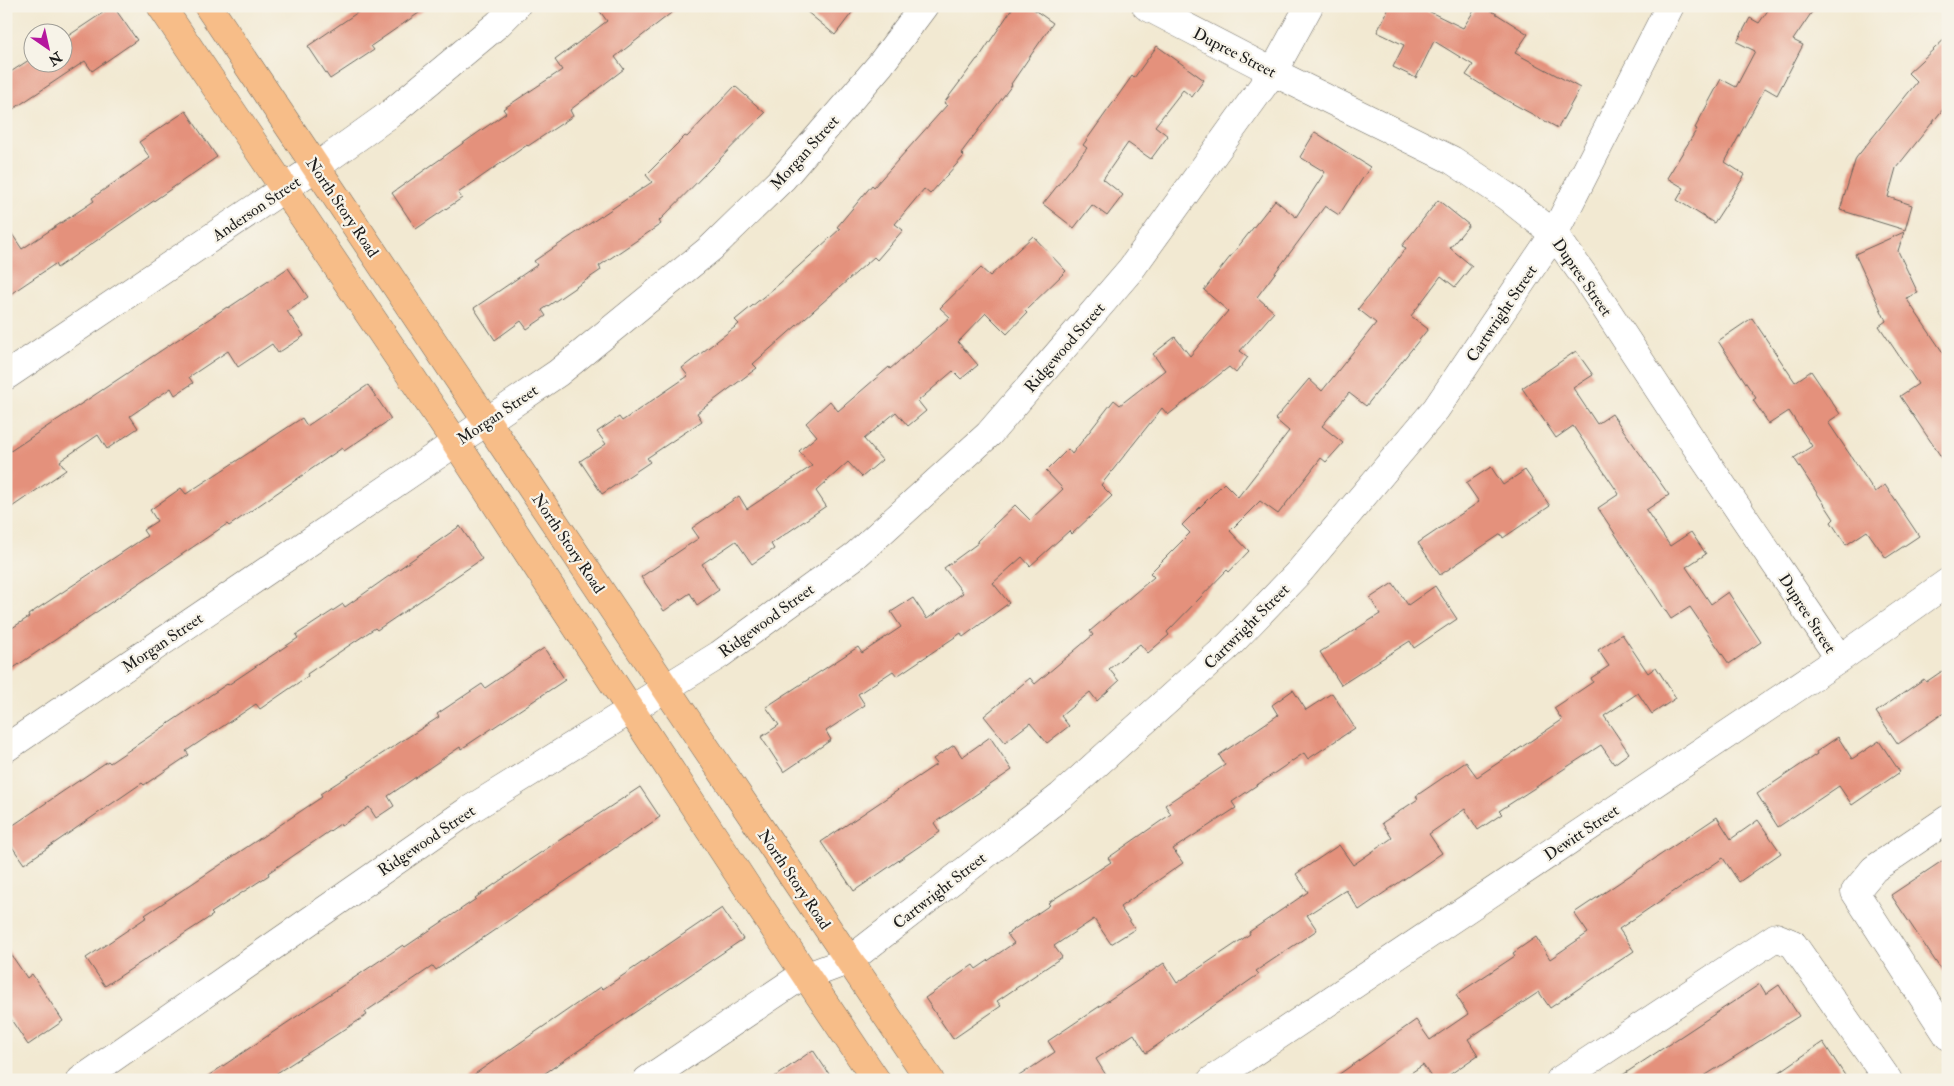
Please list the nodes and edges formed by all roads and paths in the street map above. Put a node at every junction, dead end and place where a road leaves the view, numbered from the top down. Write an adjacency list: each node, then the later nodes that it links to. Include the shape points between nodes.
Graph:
1 (161, 6): 10 (main road)
2 (208, 6): 9 (main road, North Story Road)
3 (516, 6): 9 (street, Anderson Street, via 390,114)
4 (924, 6): 13 (street, Morgan Street, via 880,65 783,178 711,248 558,373)
5 (1146, 6): 8 (street, Dupree Street)
6 (1309, 6): 8 (street, Ridgewood Street)
7 (1670, 6): 11 (street, Cartwright Street)
8 (1273, 72): 11 (street, Dupree Street, via 1452,160 1506,196); 17 (street, Ridgewood Street, via 1131,269 989,434 856,555 719,655)
9 (316, 167): 10 (street, Anderson Street); 13 (main road, North Story Road)
10 (284, 189): 12 (street, Anderson Street); 14 (main road)
11 (1554, 234): 16 (street, Dupree Street); 21 (street, Cartwright Street, via 1436,409 1300,571 1229,645 1061,796)
12 (6, 376)
13 (488, 421): 14 (street, Morgan Street); 17 (main road, North Story Road)
14 (456, 442): 18 (main road); 19 (street, Morgan Street)
15 (1948, 582): 16 (street, Dewitt Street)
16 (1838, 660): 28 (street, Dewitt Street)
17 (665, 688): 18 (street, Ridgewood Street); 21 (main road, North Story Road)
18 (631, 710): 22 (main road); 24 (street, Ridgewood Street, via 466,812)
19 (6, 748)
20 (1948, 819): 23 (street, via 1874,869 1855,892)
21 (850, 960): 22 (street, Cartwright Street); 27 (main road, North Story Road)
22 (805, 976): 25 (street, Cartwright Street); 26 (main road)
23 (1948, 1036)
24 (81, 1080)
25 (647, 1080)
26 (876, 1080)
27 (930, 1080)
28 (1212, 1080)
29 (1560, 1080): 30 (street, via 1776,937 1793,944)
30 (1888, 1080)

